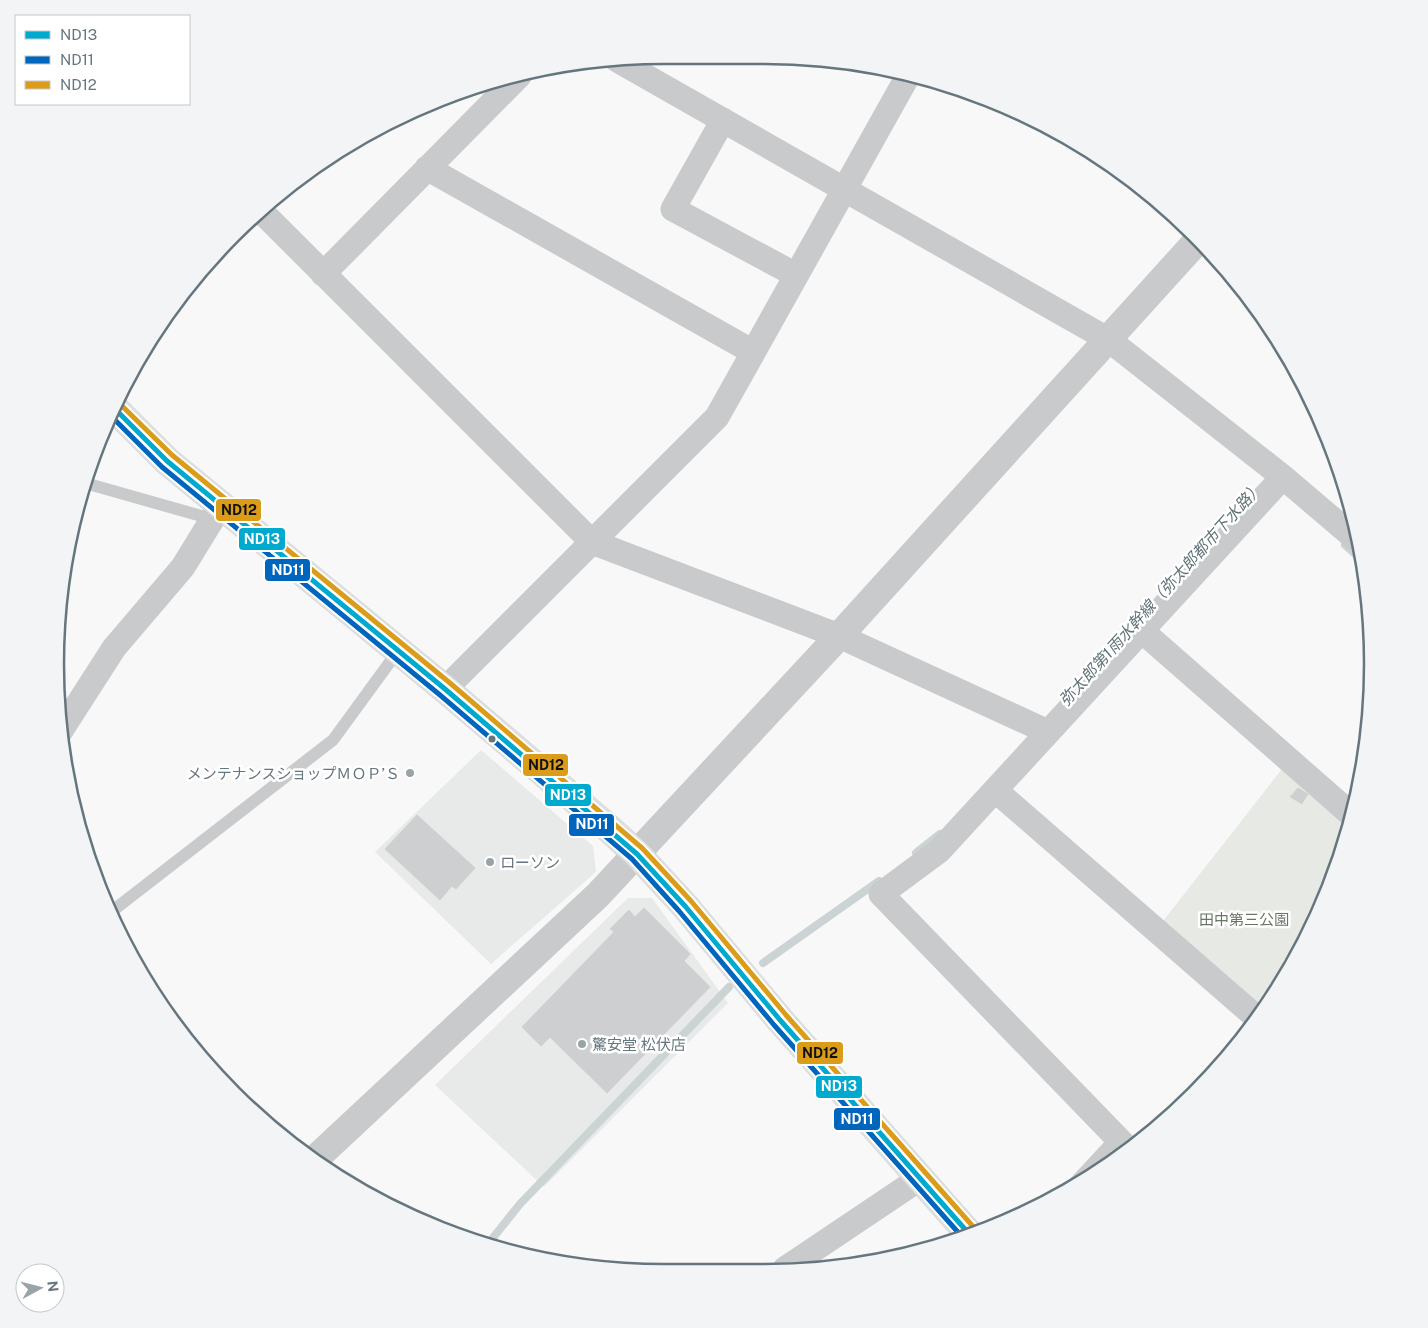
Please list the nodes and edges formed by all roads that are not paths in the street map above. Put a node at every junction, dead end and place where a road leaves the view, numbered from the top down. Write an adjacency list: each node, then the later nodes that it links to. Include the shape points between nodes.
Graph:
1 (626, 65): 4 (street)
2 (905, 81): 6 (street)
3 (512, 83): 5 (street)
4 (723, 120): 6 (street); 10 (street, via 673,208)
5 (428, 168): 9 (street); 12 (street)
6 (844, 188): 10 (street); 11 (street)
7 (265, 215): 9 (street)
8 (1193, 245): 11 (street)
9 (323, 274): 18 (street)
10 (796, 275): 12 (street)
11 (1109, 340): 14 (street); 20 (street)
12 (753, 352): 18 (street, via 716,417)
13 (119, 413): 16 (main road)
14 (1283, 477): 17 (street); 19 (street)
15 (92, 484): 16 (lane)
16 (216, 512): 21 (main road, via 299,568); 23 (street, via 183,566 114,648)
17 (1350, 533)
18 (592, 542): 20 (street); 22 (street)
19 (1142, 631): 24 (street); 26 (street)
20 (839, 636): 24 (street); 27 (street)
21 (398, 651): 22 (main road); 28 (lane, via 333,740)
22 (445, 689): 27 (main road)
23 (67, 721)
24 (1048, 732): 25 (street)
25 (995, 790): 29 (street); 30 (street, via 939,852 880,894)
26 (1346, 810)
27 (637, 854): 32 (street, via 598,895); 33 (main road)
28 (116, 908)
29 (1251, 1013)
30 (1122, 1143): 31 (lane)
31 (1109, 1154)
32 (320, 1155)
33 (919, 1179): 34 (main road); 35 (street)
34 (965, 1229)
35 (795, 1263)

